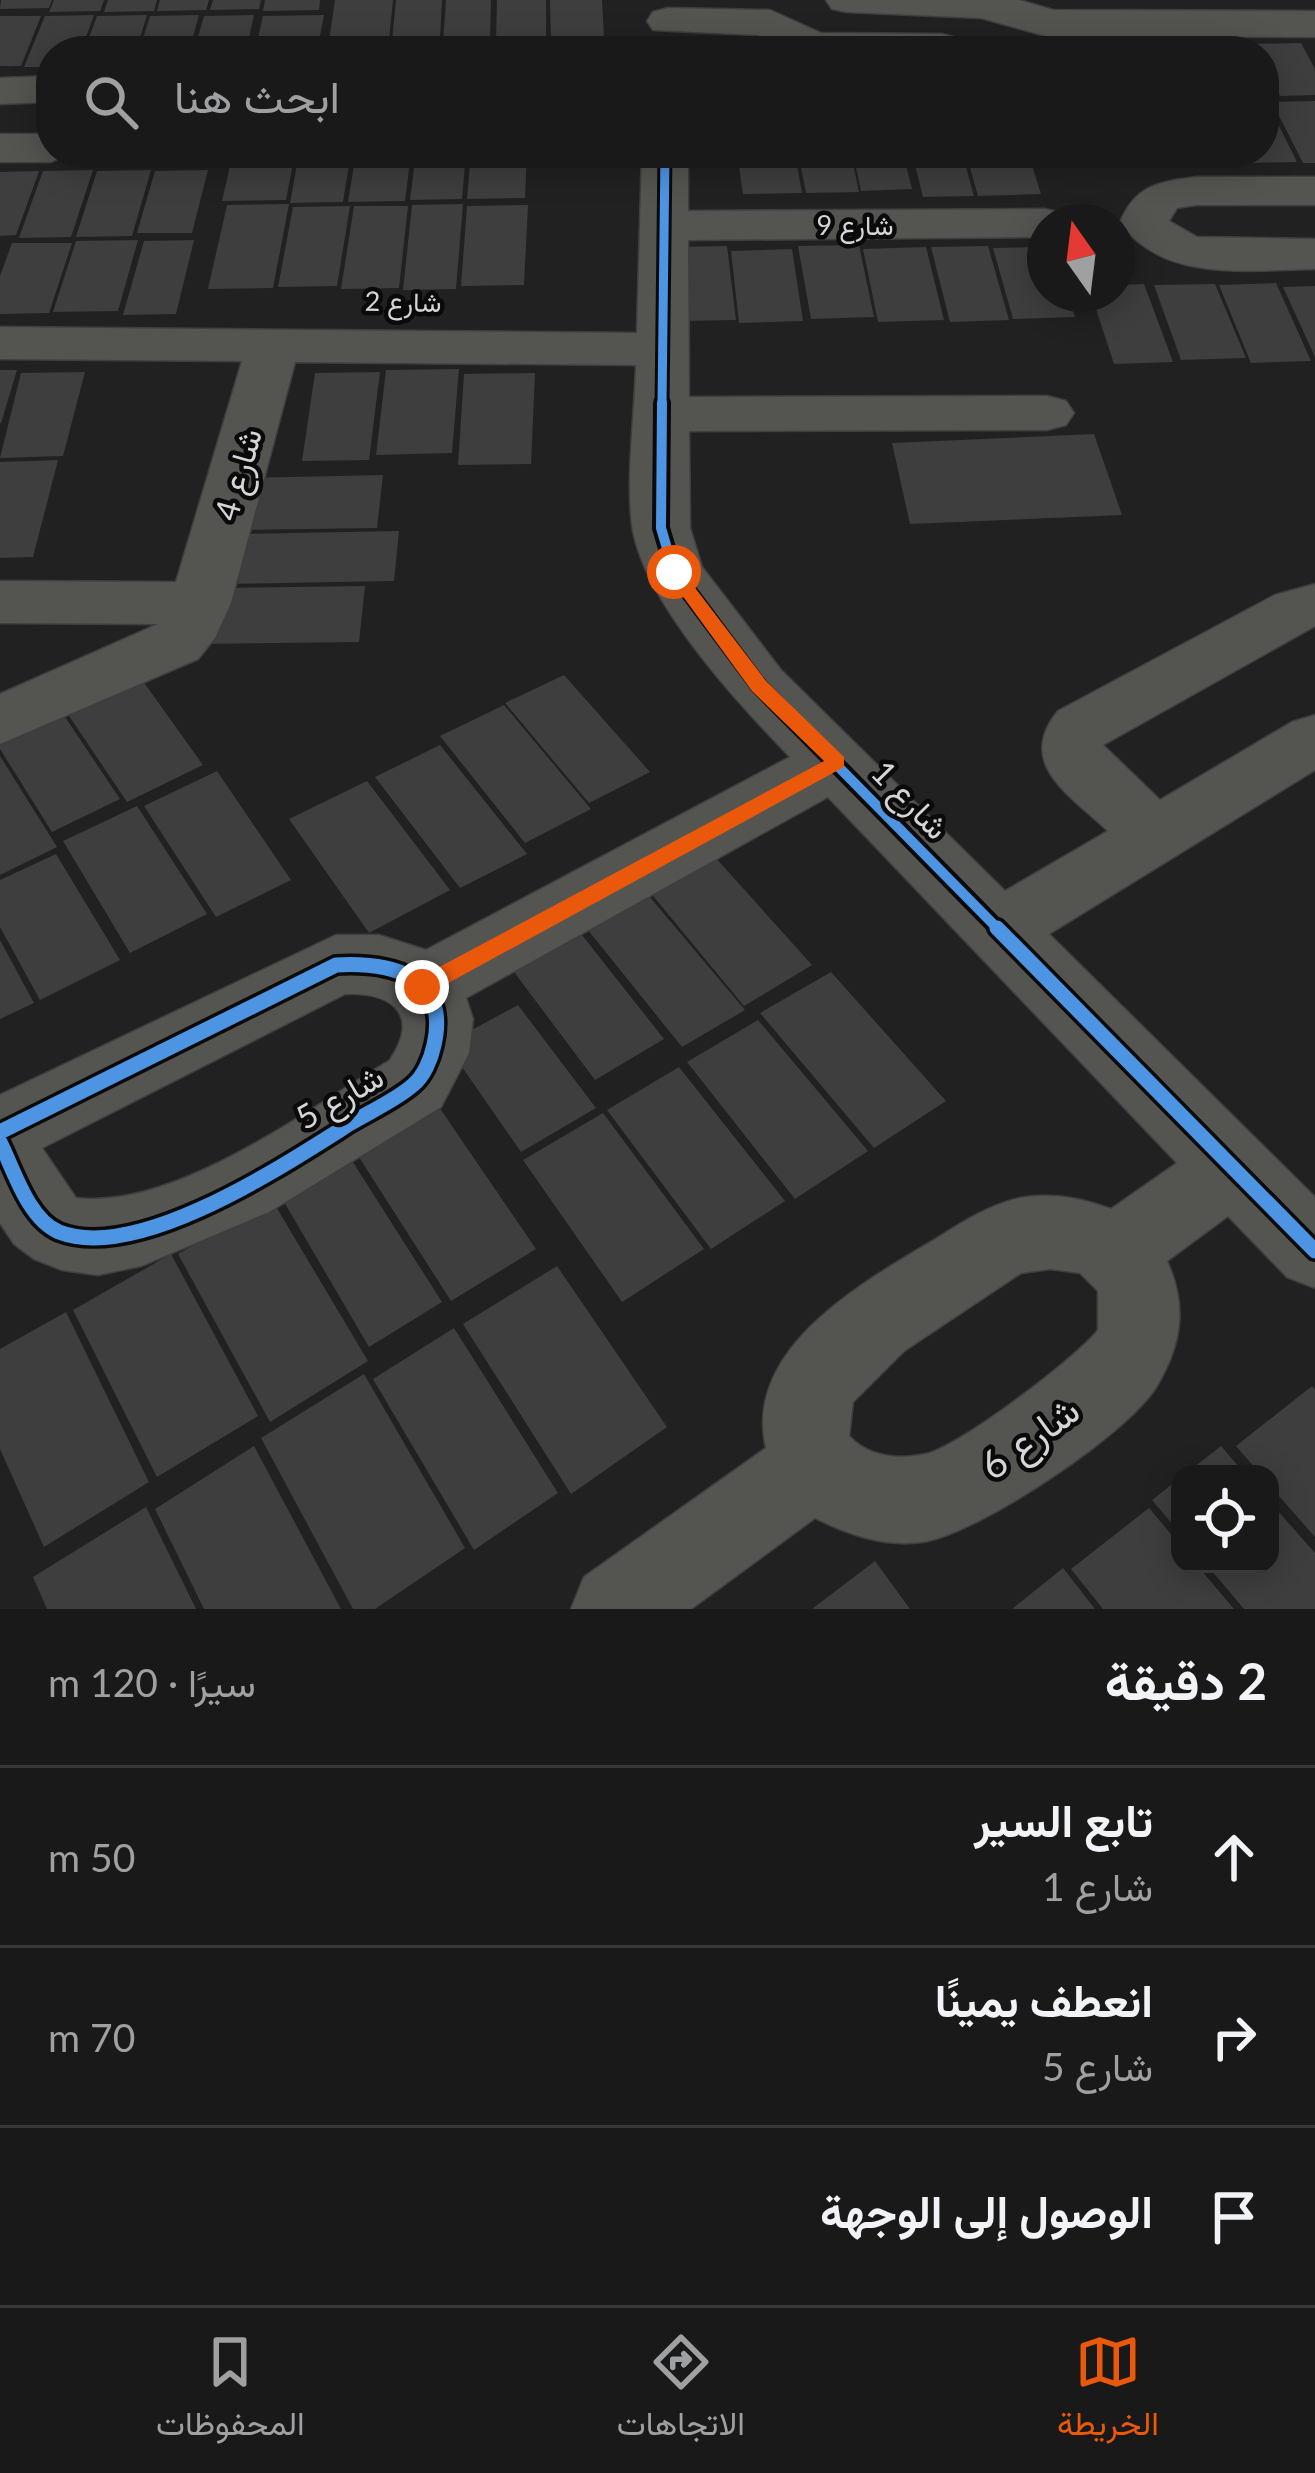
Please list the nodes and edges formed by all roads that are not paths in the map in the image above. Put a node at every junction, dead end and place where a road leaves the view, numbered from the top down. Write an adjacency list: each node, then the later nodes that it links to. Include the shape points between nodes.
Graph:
1 (848, 0): 3 (street, via 998,1)
2 (786, 11): 4 (street)
3 (1046, 23): 5 (street); 6 (street)
4 (667, 24)
5 (1315, 24)
6 (1036, 36)
7 (36, 90): 8 (street)
8 (0, 91)
9 (0, 148): 10 (street)
10 (36, 148)
11 (664, 168): 16 (street, شارع 1)
12 (1315, 190): 13 (street, via 1177,193)
13 (1135, 219)
14 (1027, 223): 16 (street, شارع 9)
15 (1135, 225): 17 (street, via 1200,253)
16 (664, 226): 20 (street, شارع 1)
17 (1315, 254)
18 (0, 344): 19 (street, شارع 2)
19 (276, 345): 20 (street, شارع 2); 24 (street, شارع 4)
20 (663, 349): 22 (street, شارع 1)
21 (1047, 412): 22 (street)
22 (662, 414): 28 (street, شارع 1, via 661,528 674,572 759,686)
23 (0, 602): 24 (street)
24 (201, 604): 26 (street, شارع 4, via 176,643)
25 (1309, 613): 29 (street, via 1071,739 1078,763)
26 (0, 720)
27 (1315, 739): 29 (street)
28 (837, 762): 30 (street, شارع 1); 31 (street)
29 (1156, 835): 30 (street)
30 (1000, 929): 34 (street, شارع 1)
31 (422, 987): 32 (street, via 398,968 336,965); 35 (street, شارع 5, via 438,1012 438,1040 415,1084 184,1216 131,1235 90,1239)
32 (0, 1132)
33 (0, 1142): 35 (street, شارع 5)
34 (1233, 1168): 36 (street, شارع 1); 37 (street)
35 (19, 1222)
36 (1315, 1251)
37 (1117, 1252): 38 (street, via 1085,1236 1018,1235 842,1349 816,1378 804,1413); 38 (street, شارع 6, via 1143,1312 1138,1340 1118,1371 956,1491 878,1500)
38 (815, 1465): 39 (street)
39 (616, 1609)

